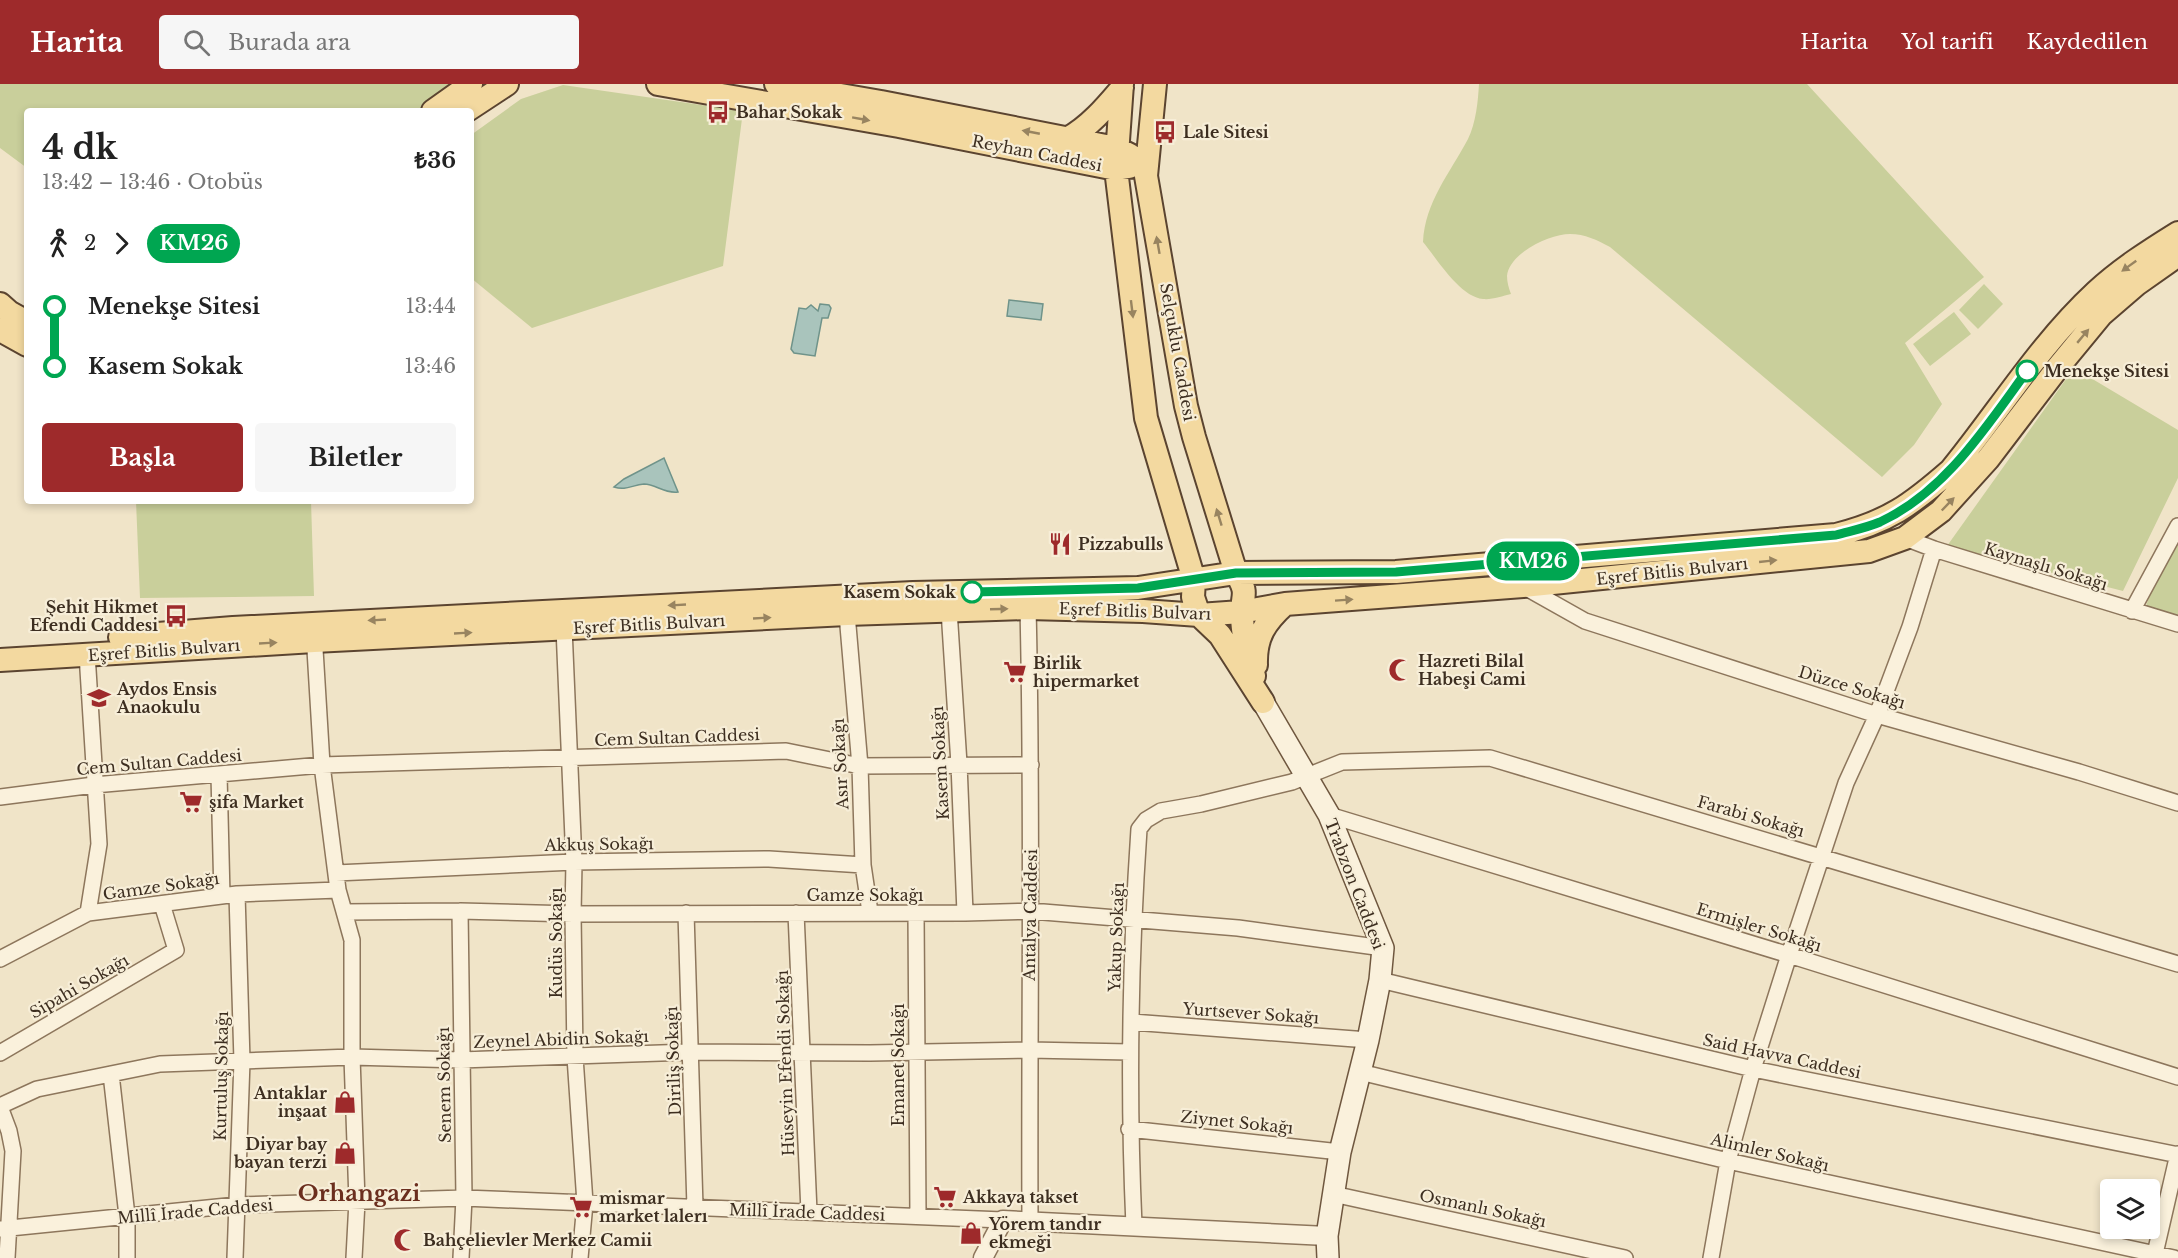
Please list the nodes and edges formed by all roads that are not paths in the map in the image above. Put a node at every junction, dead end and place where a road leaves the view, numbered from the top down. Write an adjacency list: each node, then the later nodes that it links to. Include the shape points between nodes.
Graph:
1 (471, 84): 7 (main road)
2 (507, 84): 8 (main road)
3 (658, 84): 10 (main road, Reyhan Caddesi, one-way to 10)
4 (776, 84): 9 (main road, Reyhan Caddesi, one-way to 4)
5 (1155, 84): 11 (main road, Selçuklu Caddesi)
6 (1122, 86): 9 (main road, via 1102,111); 10 (main road)
7 (437, 108)
8 (471, 108)
9 (1067, 139): 10 (main road, Reyhan Caddesi)
10 (1116, 159): 11 (main road, Reyhan Caddesi); 19 (main road, one-way to 19, via 1146,418)
11 (1147, 164): 23 (main road, Selçuklu Caddesi, one-way to 11, via 1186,406)
12 (2178, 233): 22 (main road, Eşref Bitlis Bulvarı, one-way to 22, via 2097,292 2054,337 1951,470 1914,501 1880,522 1836,535 1802,539)
13 (2178, 255): 20 (main road, Eşref Bitlis Bulvarı, one-way to 13, via 1941,511 1968,483 2101,315)
14 (0, 304): 15 (main road)
15 (24, 320)
16 (0, 330): 17 (main road)
17 (24, 343)
18 (2178, 526): 30 (street)
19 (1179, 532): 24 (main road); 25 (main road, via 1177,553)
20 (1905, 538): 21 (street, Kaynaşlı Sokağı); 26 (main road, Eşref Bitlis Bulvarı, one-way to 20, via 1869,551)
21 (1934, 549): 30 (street, Kaynaşlı Sokağı); 41 (street)
22 (1519, 562): 23 (main road, Eşref Bitlis Bulvarı, via 1396,572); 26 (street)
23 (1236, 573): 24 (main road, Eşref Bitlis Bulvarı); 31 (main road, Selçuklu Caddesi, via 1245,596)
24 (1194, 580): 25 (main road, Eşref Bitlis Bulvarı); 33 (main road, via 1192,597)
25 (1155, 586): 36 (main road, Eşref Bitlis Bulvarı, one-way to 36, via 914,593)
26 (1523, 586): 27 (main road, Eşref Bitlis Bulvarı, one-way to 26); 41 (street, Düzce Sokağı, via 1585,621)
27 (1285, 604): 31 (main road, Eşref Bitlis Bulvarı); 40 (main road, via 1268,623 1255,649)
28 (1028, 608): 29 (main road, Eşref Bitlis Bulvarı, one-way to 28); 33 (main road, Eşref Bitlis Bulvarı); 45 (street, Antalya Caddesi)
29 (949, 610): 32 (main road, Eşref Bitlis Bulvarı); 43 (street, Kasem Sokağı)
30 (2132, 611): 34 (street, Kaynaşlı Sokağı)
31 (1242, 612): 33 (main road, Eşref Bitlis Bulvarı); 40 (main road, Selçuklu Caddesi, via 1251,666)
32 (847, 614): 35 (main road, Eşref Bitlis Bulvarı, one-way to 32); 46 (street, Asır Sokağı)
33 (1199, 615): 40 (main road, Trabzon Caddesi, via 1220,635)
34 (2178, 624)
35 (564, 628): 36 (main road, Eşref Bitlis Bulvarı, one-way to 35); 42 (street, Kudüs Sokağı)
36 (314, 632): 37 (main road, Eşref Bitlis Bulvarı, via 233,628); 38 (main road, Eşref Bitlis Bulvarı, one-way to 36); 44 (street)
37 (0, 646)
38 (87, 654): 39 (main road, Eşref Bitlis Bulvarı); 49 (street)
39 (0, 660)
40 (1263, 702): 48 (main road, Trabzon Caddesi)
41 (1877, 715): 51 (street, Düzce Sokağı); 53 (street, via 1846,783)
42 (570, 758): 44 (street, Cem Sultan Caddesi); 46 (street, Cem Sultan Caddesi, via 786,752); 54 (street, Kudüs Sokağı)
43 (959, 764): 45 (street, Cem Sultan Caddesi); 46 (street, Cem Sultan Caddesi); 68 (street, Kasem Sokağı)
44 (322, 765): 47 (street, Cem Sultan Caddesi); 56 (street)
45 (1031, 765): 61 (street, Antalya Caddesi)
46 (860, 766): 55 (street, Asır Sokağı)
47 (219, 775): 49 (street, Cem Sultan Caddesi); 58 (street, Kurtuluş Sokağı)
48 (1308, 776): 52 (main road, Trabzon Caddesi); 53 (street, Farabi Sokağı, via 1342,762 1490,758); 70 (street, Yakup Sokağı, via 1292,783 1161,811 1146,820 1139,829)
49 (94, 785): 50 (street, Cem Sultan Caddesi); 64 (street, via 99,844)
50 (0, 797)
51 (2178, 803)
52 (1329, 815): 71 (main road, Trabzon Caddesi); 72 (street, Ermişler Sokağı)
53 (1821, 856): 72 (street); 74 (street, Farabi Sokağı)
54 (574, 862): 55 (street, Akkuş Sokağı, via 770,859); 56 (street, Akkuş Sokağı); 69 (street, Kudüs Sokağı)
55 (863, 865): 63 (street, Asır Sokağı)
56 (336, 873): 57 (street)
57 (338, 890): 58 (street, Gamze Sokağı); 62 (street)
58 (229, 895): 59 (street, Gamze Sokağı); 87 (street, Kurtuluş Sokağı)
59 (162, 904): 64 (street, Gamze Sokağı); 82 (street, Sipahi Sokağı, via 176,950)
60 (460, 911): 62 (street, Gamze Sokağı); 69 (street, Gamze Sokağı); 86 (street, Senem Sokağı)
61 (1031, 911): 68 (street, Gamze Sokağı); 70 (street, Gamze Sokağı); 78 (street, Antalya Caddesi)
62 (345, 912): 84 (street, via 352,940)
63 (870, 912): 66 (street, Gamze Sokağı); 67 (street, Gamze Sokağı)
64 (88, 913): 73 (street, Gamze Sokağı)
65 (687, 913): 66 (street, Gamze Sokağı); 69 (street, Gamze Sokağı); 79 (street, Diriliş Sokağı)
66 (796, 913): 83 (street, Hüseyin Efendi Sokağı)
67 (916, 913): 68 (street, Gamze Sokağı); 80 (street, Emanet Sokağı)
68 (965, 913)
69 (573, 914): 85 (street, Kudüs Sokağı)
70 (1133, 918): 71 (street, Gamze Sokağı); 76 (street, Yakup Sokağı)
71 (1383, 948): 75 (main road, Trabzon Caddesi)
72 (1789, 955): 88 (street); 91 (street, Ermişler Sokağı)
73 (0, 959)
74 (2178, 964)
75 (1380, 980): 77 (main road, Trabzon Caddesi); 88 (street, Said Havva Caddesi)
76 (1132, 1022): 77 (street, Yurtsever Sokağı); 81 (street, Yakup Sokağı)
77 (1368, 1040): 89 (main road, Trabzon Caddesi)
78 (1029, 1050): 80 (street, Zeynel Abidin Sokağı); 81 (street, Zeynel Abidin Sokağı); 107 (street, Antalya Caddesi)
79 (690, 1052): 83 (street, Zeynel Abidin Sokağı); 85 (street, Zeynel Abidin Sokağı); 102 (street, Diriliş Sokağı)
80 (916, 1052): 83 (street, Zeynel Abidin Sokağı); 105 (street, Emanet Sokağı)
81 (1130, 1052): 93 (street, Yakup Sokağı)
82 (0, 1053)
83 (802, 1053): 103 (street, Hüseyin Efendi Sokağı)
84 (352, 1057): 86 (street, Zeynel Abidin Sokağı); 87 (street, Zeynel Abidin Sokağı); 99 (street)
85 (575, 1057): 86 (street, Zeynel Abidin Sokağı); 100 (street, Kudüs Sokağı)
86 (461, 1060): 98 (street, Senem Sokağı)
87 (242, 1061): 90 (street, Zeynel Abidin Sokağı, via 160,1064); 101 (street, Kurtuluş Sokağı)
88 (1753, 1069): 95 (street, Said Havva Caddesi); 96 (street)
89 (1360, 1072): 94 (main road, Trabzon Caddesi); 96 (street, Alimler Sokağı)
90 (111, 1074): 92 (street, Zeynel Abidin Sokağı, via 37,1089); 104 (street)
91 (2178, 1077)
92 (0, 1107): 109 (street, via 13,1151)
93 (1129, 1129): 94 (street, Ziynet Sokağı); 108 (street, Yakup Sokağı)
94 (1340, 1152): 97 (main road, Trabzon Caddesi)
95 (2178, 1154): 111 (street)
96 (1728, 1161): 111 (street, Alimler Sokağı); 121 (street)
97 (1333, 1194): 110 (main road, Trabzon Caddesi); 120 (street, Osmanlı Sokağı)
98 (464, 1198): 99 (street, Millî İrade Caddesi); 100 (street, Millî İrade Caddesi); 116 (street, Senem Sokağı)
99 (357, 1202): 101 (street, Millî İrade Caddesi); 115 (street)
100 (585, 1203): 102 (street, Millî İrade Caddesi); 117 (street, Kudüs Sokağı)
101 (237, 1206): 104 (street, Millî İrade Caddesi); 114 (street, Kurtuluş Sokağı)
102 (695, 1207): 103 (street, Millî İrade Caddesi)
103 (809, 1212): 105 (street, Millî İrade Caddesi)
104 (127, 1216): 109 (street, Millî İrade Caddesi); 113 (street)
105 (918, 1216): 106 (street, Millî İrade Caddesi)
106 (1004, 1220): 107 (street, Millî İrade Caddesi); 118 (street)
107 (1030, 1221): 108 (street, Millî İrade Caddesi)
108 (1134, 1226): 110 (street, Millî İrade Caddesi)
109 (5, 1228): 112 (street)
110 (1326, 1236): 119 (main road, Trabzon Caddesi)
111 (2155, 1256): 122 (street, Alimler Sokağı)
112 (7, 1258)
113 (127, 1258)
114 (235, 1258)
115 (354, 1258)
116 (461, 1258)
117 (580, 1258)
118 (983, 1258)
119 (1328, 1258)
120 (1625, 1258)
121 (1711, 1258)
122 (2174, 1258)

